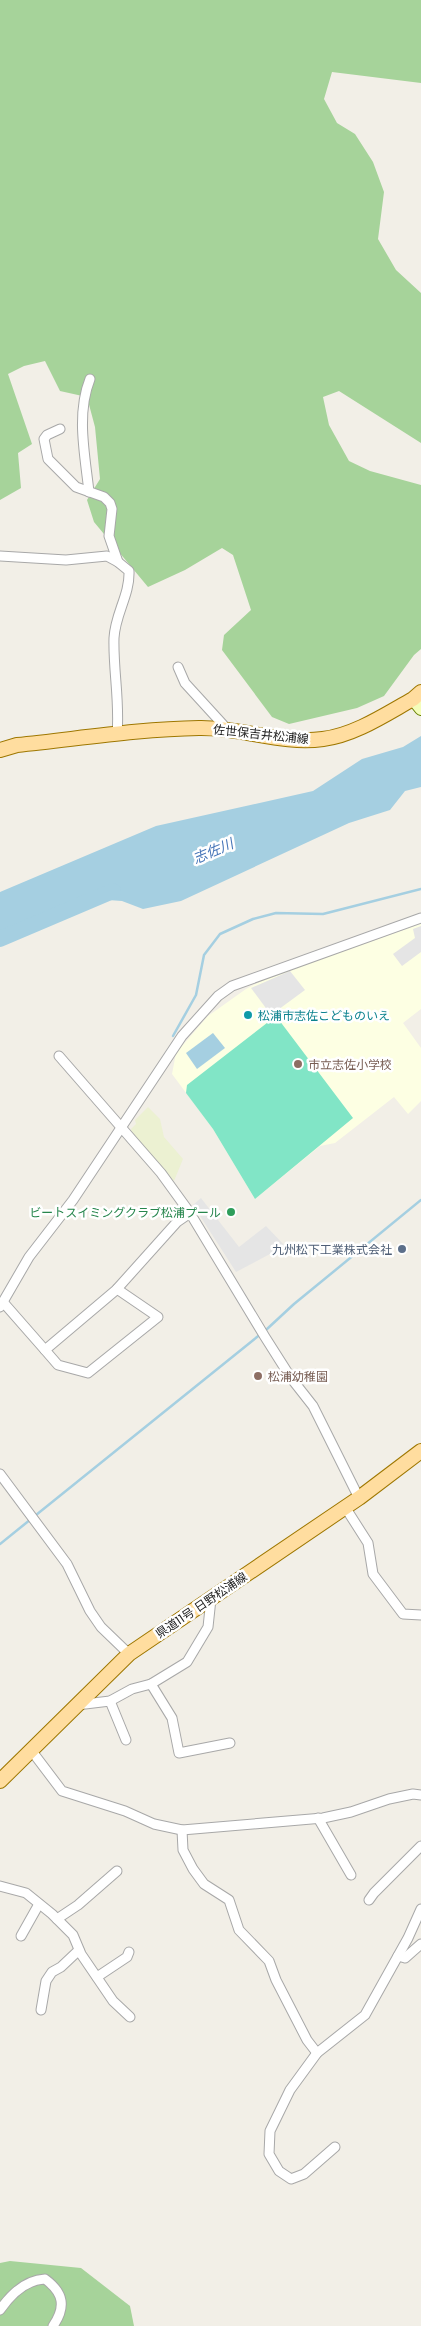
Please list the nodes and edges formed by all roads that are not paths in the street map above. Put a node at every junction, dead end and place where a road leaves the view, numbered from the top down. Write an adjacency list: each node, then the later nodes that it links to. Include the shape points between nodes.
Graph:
1 (90, 379): 3 (street, via 84,399 83,438)
2 (60, 429): 3 (street, via 44,439 48,459 76,488)
3 (89, 492): 5 (street, via 110,502 109,536)
4 (0, 556): 5 (street, via 66,560 107,556)
5 (118, 562): 9 (street, via 129,571 130,585 118,615 114,638)
6 (178, 667): 8 (street, via 185,683)
7 (418, 700): 8 (main road, 佐世保吉井松浦線, via 344,735 323,739 300,740)
8 (227, 729): 9 (main road, 佐世保吉井松浦線)
9 (117, 734): 10 (main road, 佐世保吉井松浦線)
10 (0, 750)
11 (421, 918): 13 (street, via 232,986 218,996 182,1036)
12 (59, 1056): 13 (street)
13 (122, 1128): 14 (street); 16 (street, via 29,1257)
14 (190, 1212): 15 (street, via 177,1222); 20 (street, via 290,1378 313,1406)
15 (117, 1289): 17 (street); 17 (street, via 158,1317 88,1373 58,1366)
16 (2, 1304): 17 (street)
17 (45, 1350)
18 (421, 1451): 20 (main road, 県道11号 日野松浦線)
19 (0, 1474): 24 (street, via 68,1564 101,1627)
20 (359, 1498): 21 (main road, 県道11号 日野松浦線)
21 (346, 1507): 22 (main road, 県道11号 日野松浦線); 23 (street, via 368,1544 373,1574 403,1614)
22 (211, 1599): 24 (main road, 県道11号 日野松浦線); 25 (street, via 208,1627 187,1662)
23 (421, 1615)
24 (129, 1654): 27 (main road, 県道11号 日野松浦線)
25 (151, 1684): 26 (street, via 132,1689); 29 (street, via 172,1718 179,1754)
26 (110, 1702): 27 (street); 28 (street)
27 (77, 1705): 30 (main road, 県道11号 日野松浦線)
28 (126, 1740)
29 (230, 1743)
30 (31, 1750): 31 (main road, 県道11号 日野松浦線); 34 (street, via 62,1791 154,1824)
31 (0, 1781)
32 (421, 1795): 33 (street, via 389,1799 351,1812)
33 (318, 1818): 34 (street); 37 (street)
34 (182, 1830): 51 (street, via 182,1850 192,1869 204,1884 229,1900 239,1930 269,1961 307,2040)
35 (421, 1846): 39 (street)
36 (117, 1871): 42 (street)
37 (351, 1875)
38 (0, 1886): 40 (street, via 26,1893)
39 (369, 1900)
40 (39, 1904): 42 (street); 43 (street)
41 (421, 1909): 47 (street)
42 (57, 1919): 45 (street, via 73,1935)
43 (21, 1936)
44 (421, 1944): 47 (street, via 405,1958)
45 (79, 1950): 48 (street); 49 (street, via 46,1981)
46 (129, 1952): 48 (street, via 127,1957)
47 (398, 1956): 51 (street, via 365,2015)
48 (97, 1977): 50 (street, via 113,2001)
49 (41, 2010)
50 (130, 2017)
51 (317, 2053): 52 (street, via 290,2090 270,2131 269,2154 279,2171 291,2179 304,2174)
52 (335, 2147)
53 (0, 2310): 54 (street, via 18,2290 34,2280 45,2279 55,2286 61,2299 62,2314)
54 (53, 2326)

